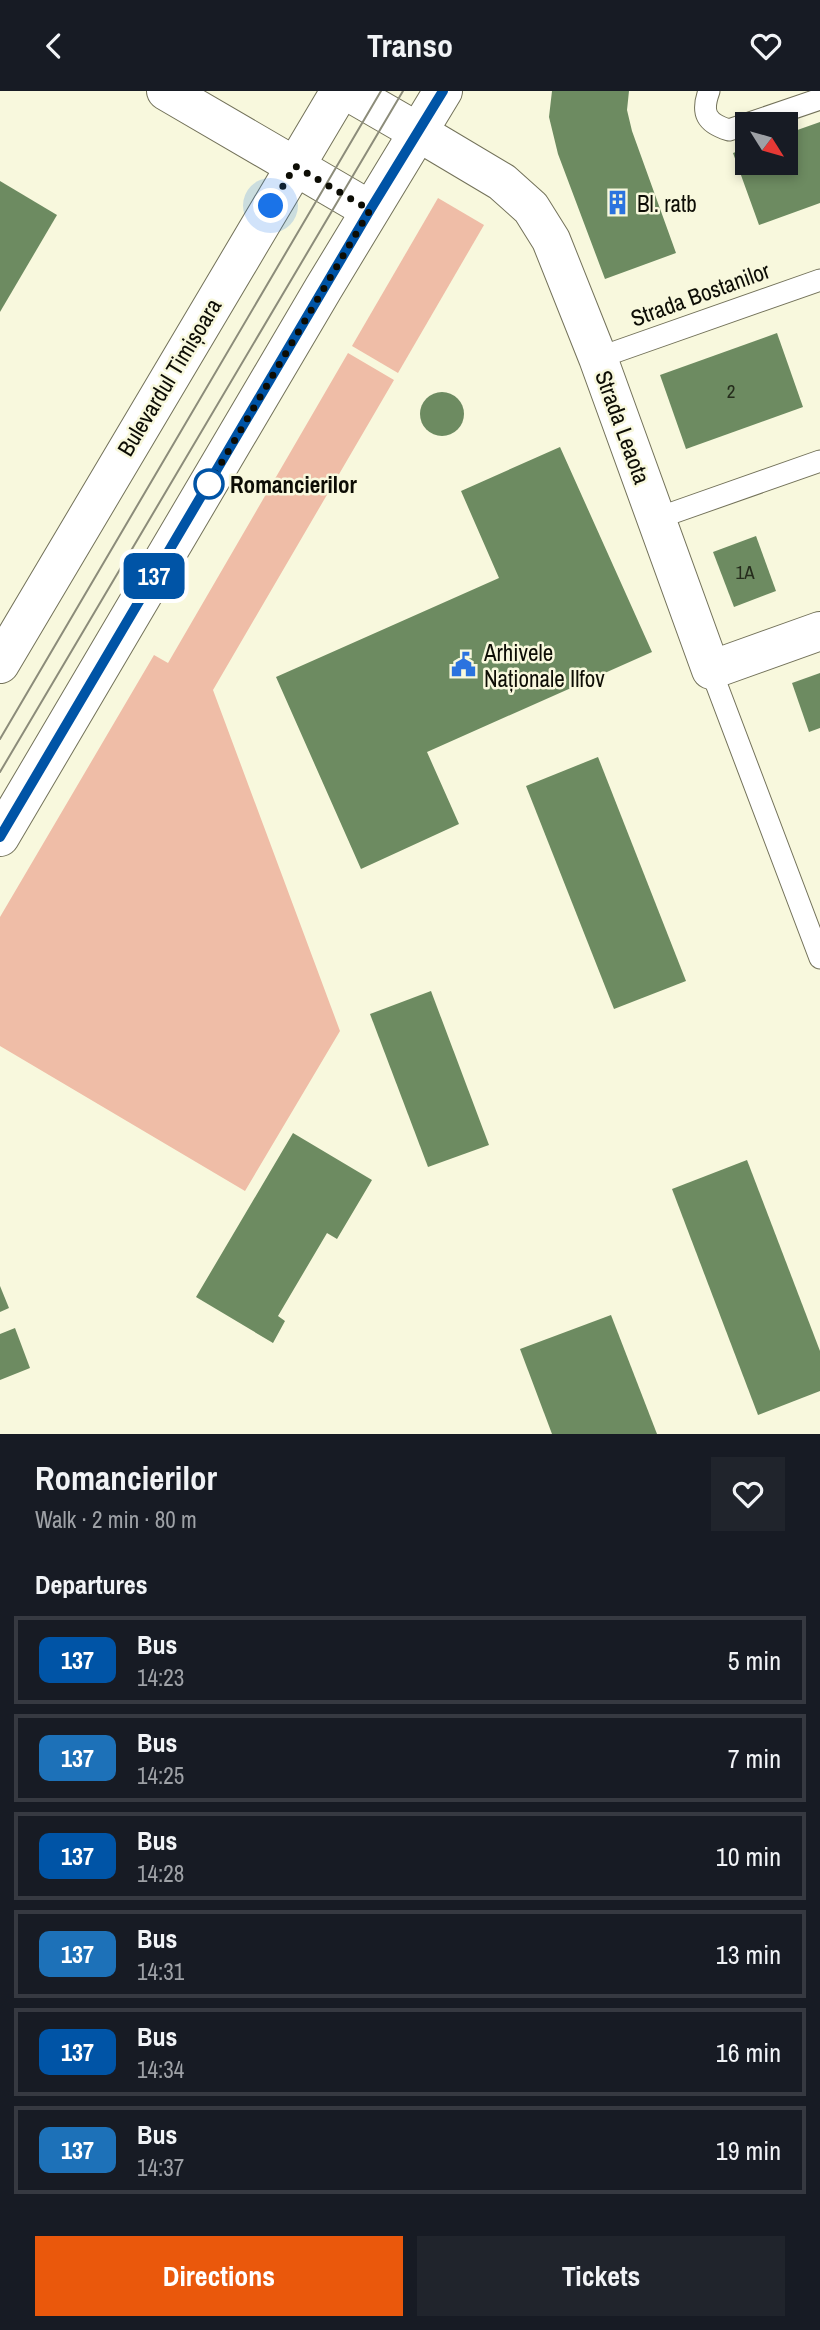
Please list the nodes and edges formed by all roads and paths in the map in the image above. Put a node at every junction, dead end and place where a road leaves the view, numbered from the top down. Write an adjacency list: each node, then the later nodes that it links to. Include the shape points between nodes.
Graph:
1 (166, 91): 9 (main road)
2 (340, 91): 9 (main road, Bulevardul Timișoara)
3 (347, 91): 8 (main road, Strada Leaota)
4 (443, 91): 8 (main road)
5 (709, 91): 7 (lane, via 704,105 707,117 716,126 729,129)
6 (817, 91): 7 (lane)
7 (820, 99)
8 (418, 132): 10 (main road); 12 (main road, Strada Leaota, via 502,182 531,208 551,240)
9 (295, 166): 10 (main road); 16 (main road, Bulevardul Timișoara)
10 (370, 210): 18 (main road)
11 (820, 279): 12 (lane, Strada Bostanilor)
12 (598, 358): 14 (main road, Strada Leaota)
13 (820, 461): 14 (lane)
14 (658, 518): 17 (main road, Strada Leaota)
15 (820, 631): 17 (main road)
16 (0, 664)
17 (711, 670): 19 (lane)
18 (0, 837)
19 (820, 958)

